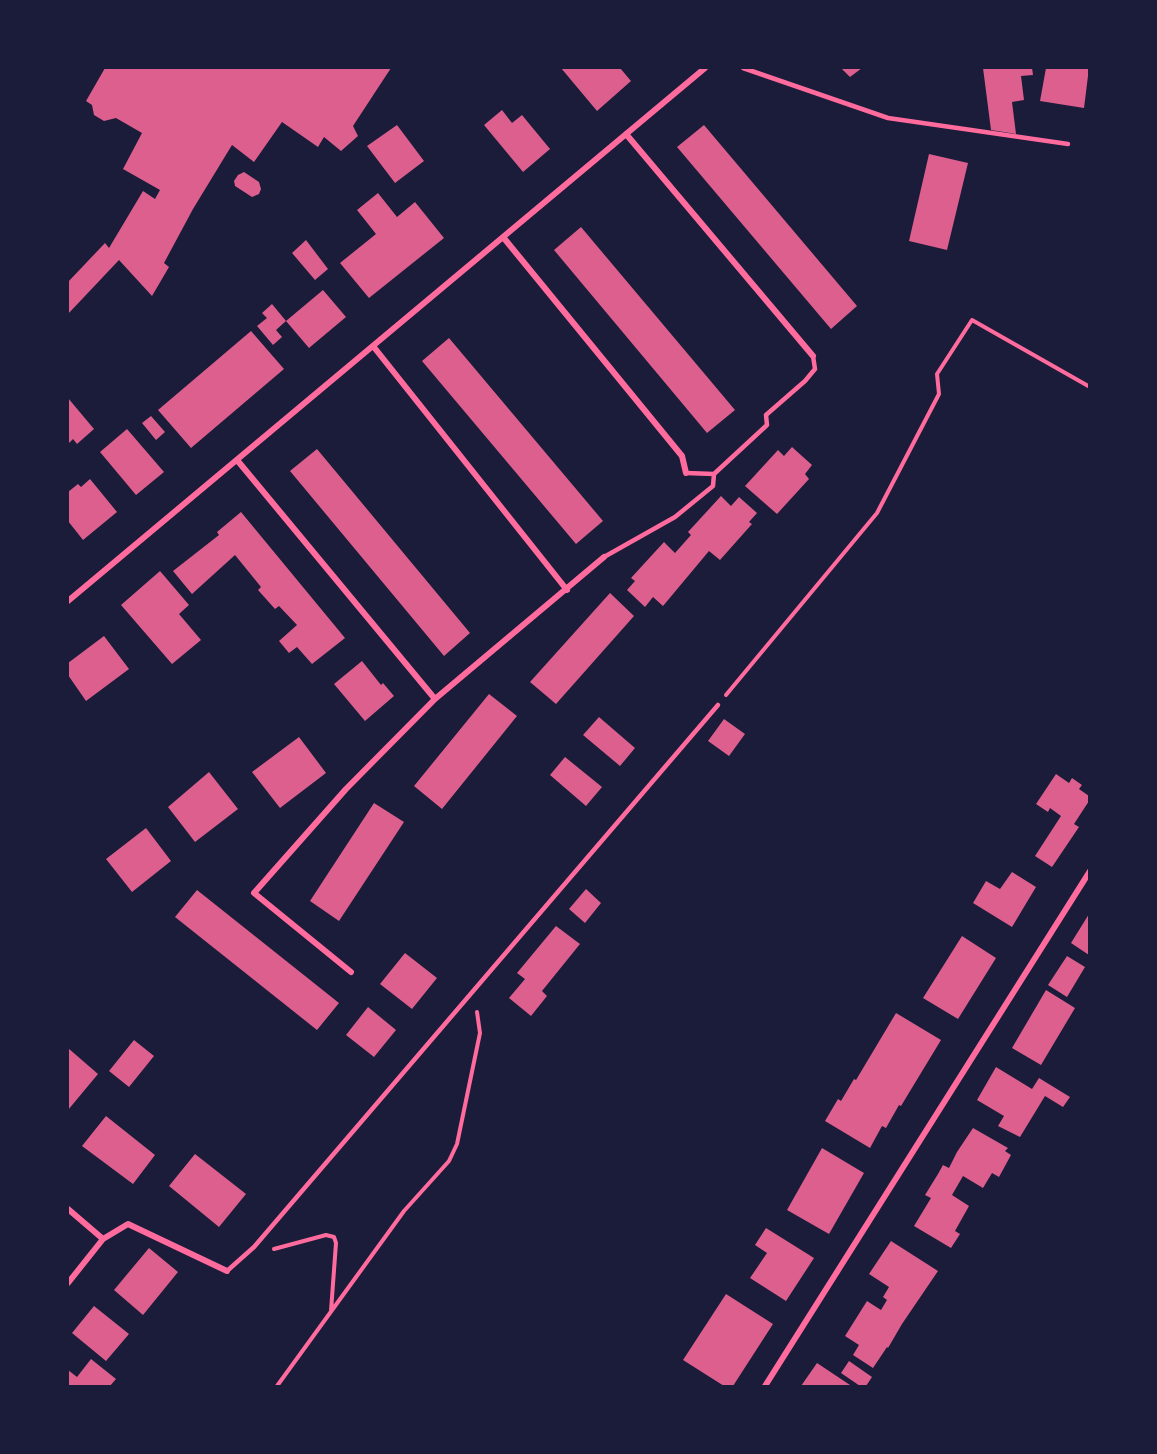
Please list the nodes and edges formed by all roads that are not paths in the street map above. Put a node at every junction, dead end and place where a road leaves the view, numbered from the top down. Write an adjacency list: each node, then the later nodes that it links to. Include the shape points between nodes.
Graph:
1 (705, 68): 3 (street)
2 (743, 68): 4 (lane, via 888,117)
3 (626, 134): 5 (street); 7 (street)
4 (1068, 144)
5 (503, 237): 6 (street); 9 (street, via 682,456)
6 (373, 346): 8 (street); 12 (street)
7 (813, 356): 10 (lane, via 815,369 766,415 767,425)
8 (237, 460): 13 (street); 14 (street)
9 (686, 473): 10 (lane)
10 (714, 474): 11 (lane, via 713,486 675,517)
11 (604, 557): 12 (street)
12 (567, 590): 14 (street)
13 (68, 601)
14 (435, 699): 17 (street, via 346,789 254,893)
15 (717, 705): 20 (lane, via 254,1247)
16 (1089, 871): 22 (street)
17 (351, 972)
18 (68, 1209): 19 (street)
19 (103, 1239): 20 (street, via 128,1224); 21 (street)
20 (227, 1271)
21 (68, 1283)
22 (765, 1386)

